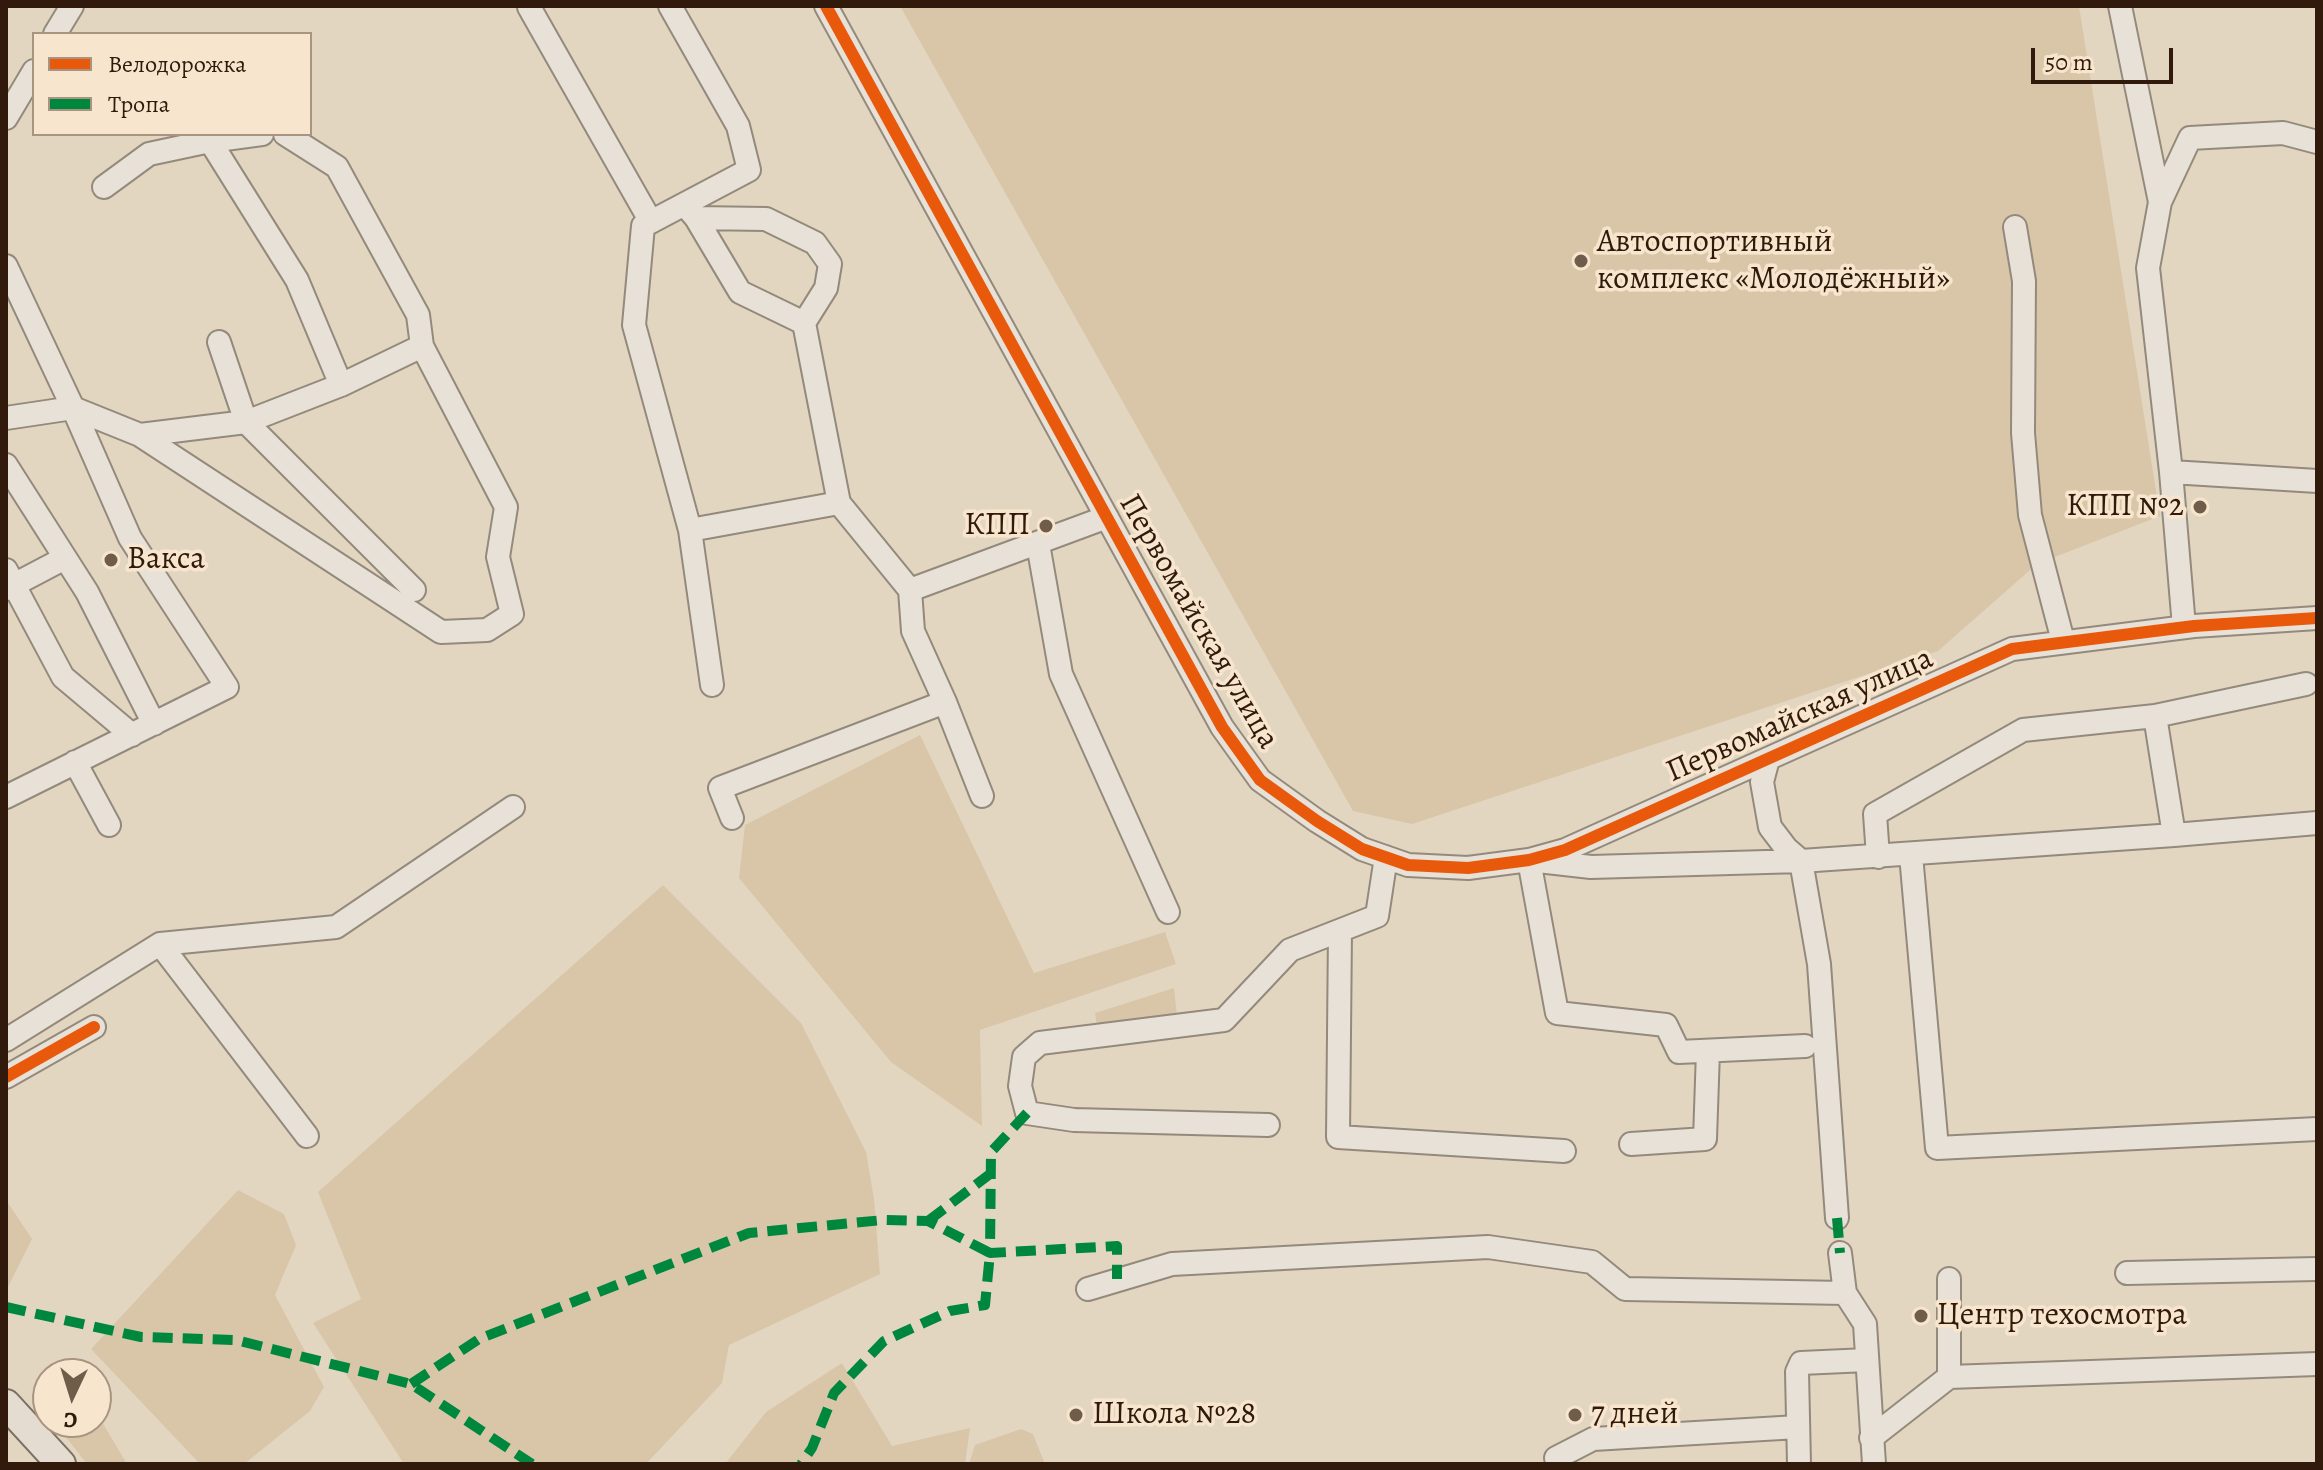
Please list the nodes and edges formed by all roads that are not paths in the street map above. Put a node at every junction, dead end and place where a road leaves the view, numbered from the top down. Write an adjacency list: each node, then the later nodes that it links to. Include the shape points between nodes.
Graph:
1 (72, 6): 6 (street)
2 (531, 6): 16 (street)
3 (670, 6): 15 (street, via 738,126 749,170)
4 (826, 6): 31 (street, Первомайская улица)
5 (2120, 6): 14 (street)
6 (56, 32)
7 (32, 74): 8 (street)
8 (6, 118)
9 (247, 136): 11 (street)
10 (288, 136): 21 (street, via 337,167 418,315)
11 (210, 141): 13 (street, via 149,154); 22 (street, via 297,280)
12 (2317, 142): 14 (street, via 2283,133 2190,138)
13 (104, 187)
14 (2160, 202): 28 (street, via 2148,268)
15 (690, 211): 16 (street); 19 (street, via 740,292); 19 (street, via 766,219 815,243 830,264 826,288)
16 (651, 222): 32 (street, via 643,226 634,325)
17 (2015, 227): 40 (street, via 2024,281 2023,433 2030,515)
18 (6, 266): 23 (street)
19 (804, 323): 30 (street)
20 (219, 342): 25 (street)
21 (422, 346): 22 (street); 26 (street, via 506,507 498,557 512,614 487,630 441,632)
22 (341, 385): 25 (street)
23 (73, 408): 24 (street); 26 (street); 45 (street, via 130,538 227,687)
24 (6, 418)
25 (246, 422): 26 (street); 36 (street)
26 (140, 435)
27 (6, 465): 34 (street)
28 (2171, 472): 29 (street); 39 (street)
29 (2317, 481)
30 (839, 503): 32 (street); 37 (street)
31 (1107, 517): 33 (street); 57 (street, Первомайская улица, via 1222,727 1260,780 1362,849)
32 (690, 530): 42 (street)
33 (1038, 544): 37 (street); 61 (street, via 1061,674)
34 (65, 558): 35 (street); 45 (street)
35 (9, 581): 46 (street, via 63,677)
36 (414, 590)
37 (910, 590): 43 (street, via 913,631)
38 (2317, 618): 39 (street, Первомайская улица)
39 (2184, 627): 40 (street, Первомайская улица)
40 (2063, 641): 47 (street, Первомайская улица, via 2012,649)
41 (2306, 684): 44 (street)
42 (712, 685)
43 (945, 702): 49 (street); 52 (street, via 720,788)
44 (2155, 716): 55 (street); 58 (street, via 2023,730 1875,814)
45 (154, 724): 46 (street)
46 (132, 735): 48 (street)
47 (1768, 759): 59 (street, Первомайская улица, via 1565,850); 60 (street, via 1762,782 1770,827)
48 (75, 762): 50 (street); 54 (street)
49 (982, 796)
50 (6, 797)
51 (513, 807): 63 (street, via 336,927)
52 (732, 818)
53 (2317, 823): 55 (street)
54 (109, 825)
55 (2174, 835): 56 (street)
56 (1911, 855): 58 (street); 70 (street, via 1937,1148)
57 (1386, 857): 59 (street, Первомайская улица, via 1408,865 1468,868); 62 (street, via 1377,916)
58 (1878, 857): 60 (street)
59 (1529, 860): 60 (street, via 1591,867); 67 (street, via 1557,1013 1666,1025 1679,1052)
60 (1801, 861): 74 (street, via 1819,964)
61 (1168, 912)
62 (1340, 931): 69 (street, via 1290,950 1224,1020 1040,1043 1024,1057 1020,1086 1027,1113 1074,1120); 73 (street, via 1338,1137)
63 (160, 944): 65 (street); 71 (street)
64 (94, 1027): 68 (street)
65 (6, 1040)
66 (1805, 1046): 67 (street)
67 (1708, 1051): 72 (street, via 1705,1139)
68 (6, 1077)
69 (1268, 1125)
70 (2317, 1129)
71 (307, 1136)
72 (1631, 1144)
73 (1564, 1151)
74 (1837, 1218)
75 (1840, 1253): 80 (street)
76 (2317, 1269): 77 (street)
77 (2127, 1273)
78 (1949, 1279): 83 (street)
79 (1088, 1289): 80 (street, via 1172,1264 1488,1247 1592,1262 1625,1289)
80 (1845, 1293): 81 (street, via 1865,1324)
81 (1867, 1360): 85 (street, via 1801,1363); 86 (street)
82 (2317, 1364): 83 (street)
83 (1949, 1377): 86 (street)
84 (6, 1404): 88 (main road)
85 (1798, 1427): 87 (street, via 1593,1439); 89 (street)
86 (1871, 1438): 90 (street)
87 (1556, 1458)
88 (61, 1464)
89 (1799, 1464)
90 (1874, 1464)

